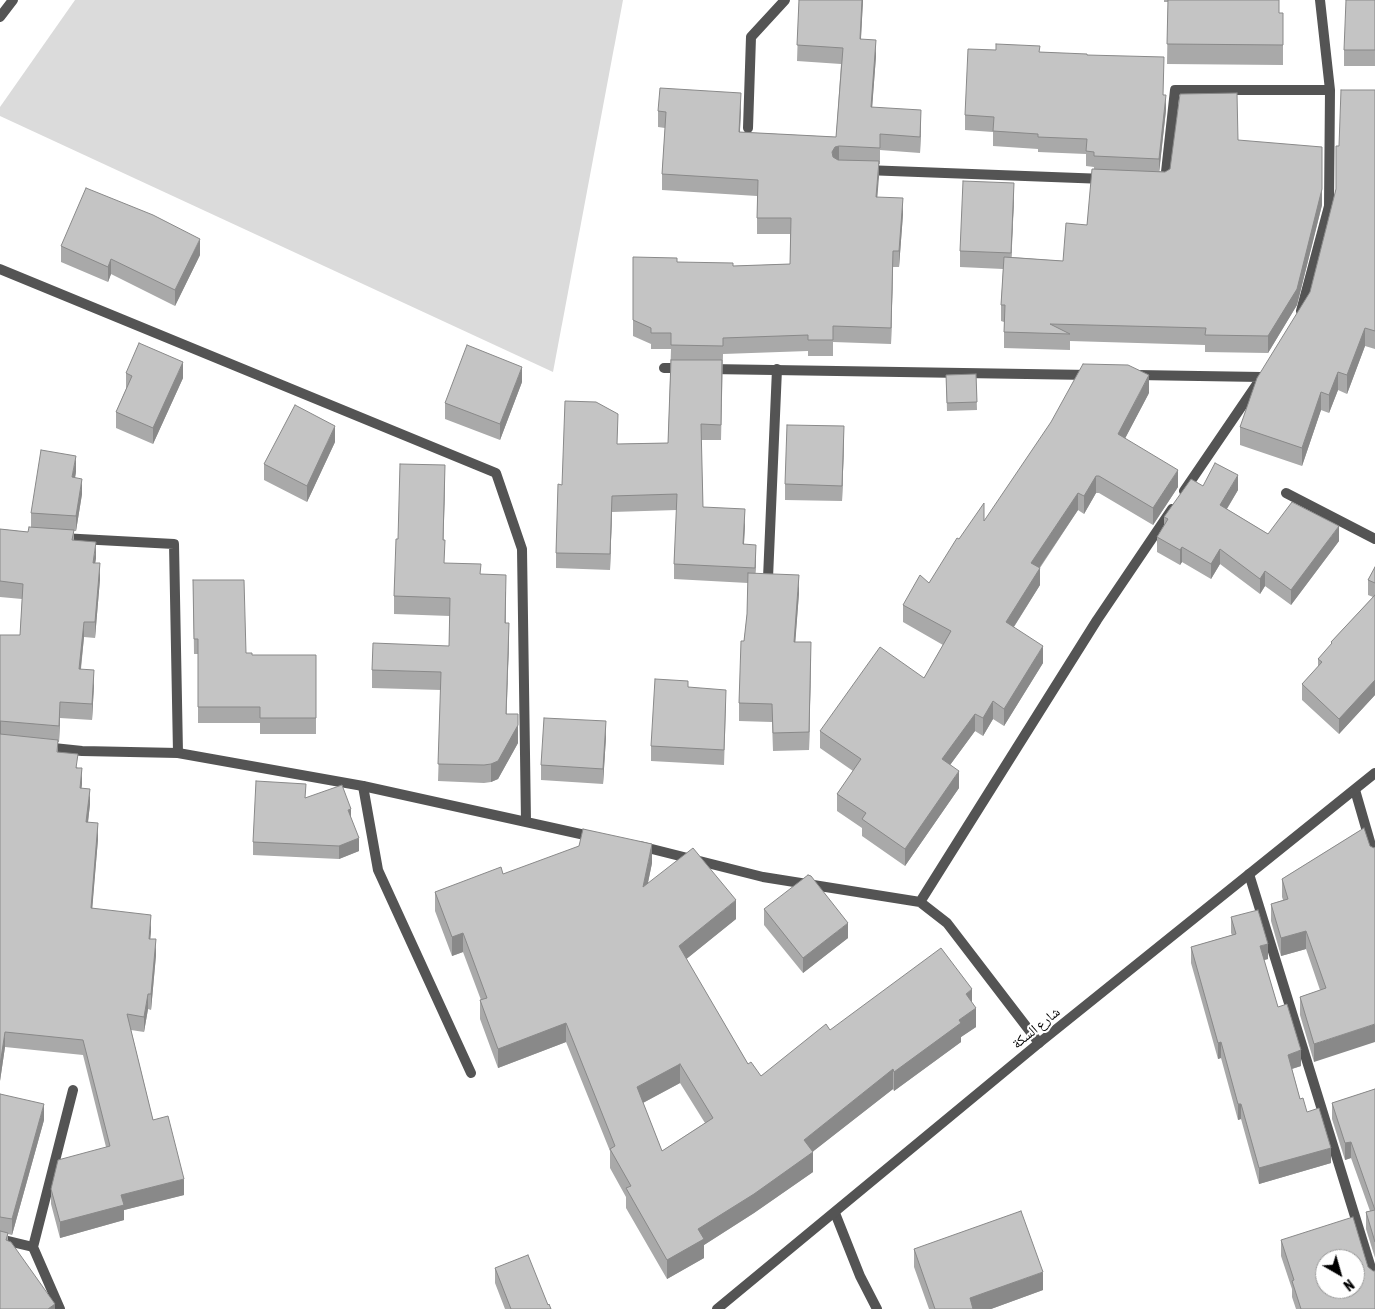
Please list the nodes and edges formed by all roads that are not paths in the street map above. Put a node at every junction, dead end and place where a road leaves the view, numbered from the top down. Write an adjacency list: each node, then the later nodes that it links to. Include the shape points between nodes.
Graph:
1 (13, 0): 4 (street)
2 (786, 0): 6 (street, via 751,37)
3 (1320, 0): 5 (street)
4 (0, 17)
5 (1330, 90): 9 (street, via 1175,90 1164,181); 11 (street, via 1329,206 1303,308)
6 (748, 128)
7 (859, 170): 8 (street)
8 (1115, 179)
9 (1155, 181)
10 (0, 269): 25 (street, via 496,473 522,550)
11 (1294, 323)
12 (664, 368): 13 (street)
13 (777, 370): 14 (street); 19 (street)
14 (1103, 375)
15 (1123, 375): 30 (street, via 1264,373 1096,620)
16 (1286, 494): 18 (street)
17 (49, 538): 21 (street, via 174,544)
18 (1375, 539)
19 (768, 578)
20 (36, 747): 21 (street)
21 (178, 753): 23 (street)
22 (1375, 773): 24 (street, شارع السكة)
23 (363, 786): 25 (street); 32 (street, via 378,870)
24 (1355, 790): 28 (street); 29 (street, شارع السكة)
25 (526, 822): 26 (street)
26 (608, 840)
27 (627, 844): 30 (street, via 763,877)
28 (1375, 859)
29 (1249, 874): 31 (street, شارع السكة); 37 (street, via 1326,1112)
30 (920, 902): 31 (street, via 947,924)
31 (1039, 1043): 34 (street, شارع السكة)
32 (471, 1073)
33 (73, 1090): 36 (street)
34 (835, 1213): 39 (street, شارع السكة); 40 (street)
35 (0, 1239): 36 (street)
36 (33, 1247): 38 (street)
37 (1375, 1281)
38 (60, 1309)
39 (717, 1309)
40 (877, 1309)

